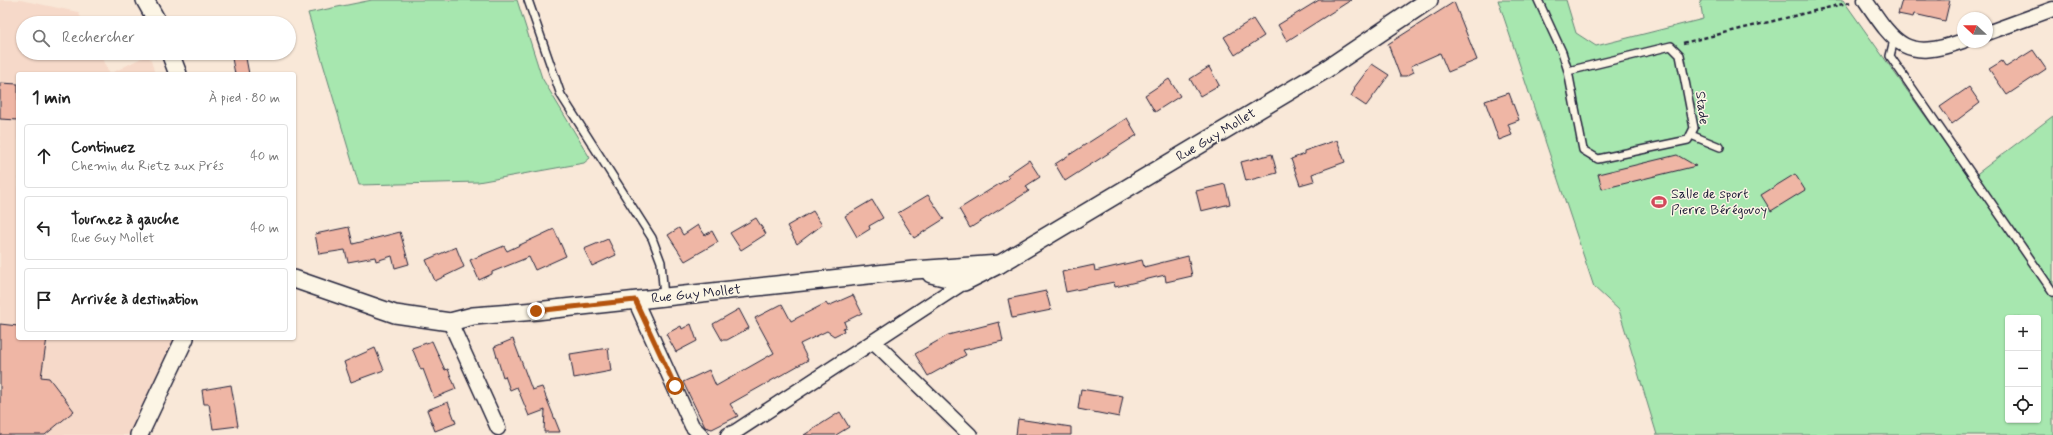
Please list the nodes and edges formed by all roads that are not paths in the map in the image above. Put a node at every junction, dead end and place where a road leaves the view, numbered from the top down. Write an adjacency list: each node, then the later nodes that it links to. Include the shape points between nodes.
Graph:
1 (145, 0): 7 (street)
2 (528, 0): 19 (lane, via 561,95 652,238 661,262)
3 (1429, 0): 16 (street, Rue Guy Mollet, via 1325,70 1000,264)
4 (1538, 0): 12 (lane, Stade)
5 (1865, 0): 9 (street)
6 (2053, 9): 8 (street)
7 (154, 16)
8 (1993, 30)
9 (1894, 40): 10 (street, via 1909,49 1931,50); 18 (lane, via 1890,56)
10 (1957, 43)
11 (173, 60): 13 (street)
12 (1568, 71): 14 (lane, Stade, via 1583,150 1598,159 1688,140); 14 (lane, Stade, via 1671,46 1680,55 1694,128)
13 (177, 72)
14 (1691, 135): 15 (lane)
15 (1720, 147)
16 (965, 274): 19 (street, Rue Guy Mollet, via 914,270); 23 (street)
17 (296, 280): 21 (street, Rue Guy Mollet, via 395,314)
18 (2053, 292)
19 (664, 297): 20 (street, Rue Guy Mollet)
20 (635, 300): 21 (street, Rue Guy Mollet, via 473,316); 26 (street, via 692,426)
21 (450, 322): 24 (street)
22 (184, 340): 25 (street)
23 (874, 342): 27 (street); 28 (street)
24 (498, 428)
25 (139, 435)
26 (701, 435)
27 (728, 435)
28 (970, 435)

